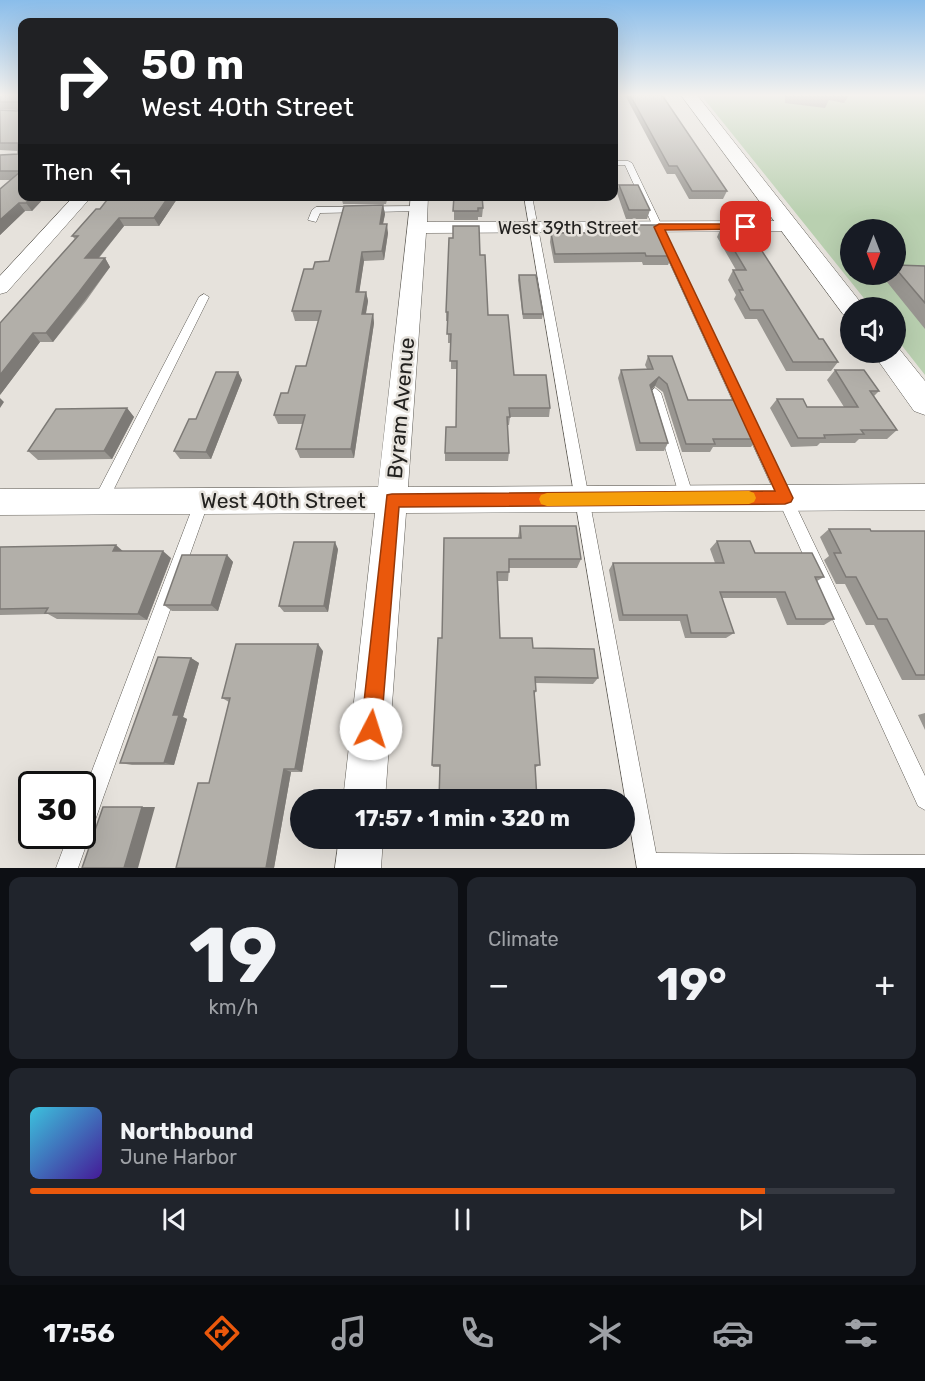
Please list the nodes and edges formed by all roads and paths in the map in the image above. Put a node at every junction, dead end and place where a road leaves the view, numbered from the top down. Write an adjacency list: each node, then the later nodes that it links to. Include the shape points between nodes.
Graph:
1 (720, 136): 7 (street)
2 (618, 163): 8 (lane, via 628,163)
3 (79, 201): 10 (street)
4 (529, 201): 9 (lane)
5 (419, 211): 6 (lane, via 316,210); 9 (street, West 39th Street); 20 (street, Byram Avenue)
6 (313, 220)
7 (790, 226): 8 (street, West 39th Street); 12 (street)
8 (659, 227): 9 (street, West 39th Street); 18 (lane)
9 (534, 228): 19 (lane)
10 (0, 288)
11 (204, 297): 23 (lane)
12 (844, 297)
13 (894, 363): 15 (street)
14 (655, 393): 17 (lane)
15 (925, 403)
16 (925, 497): 18 (street, West 40th Street)
17 (687, 498): 18 (street, West 40th Street); 19 (street, West 40th Street)
18 (785, 498): 26 (lane)
19 (583, 499): 20 (street, West 40th Street); 29 (lane)
20 (392, 500): 21 (street, West 40th Street); 25 (street, Byram Avenue)
21 (202, 501): 23 (street, West 40th Street); 24 (lane)
22 (0, 502): 23 (street, West 40th Street)
23 (100, 502)
24 (96, 789)
25 (365, 789)
26 (925, 799)
27 (74, 849): 31 (lane)
28 (360, 849): 32 (street)
29 (647, 866): 30 (lane)
30 (925, 866)
31 (67, 868)
32 (358, 868)

